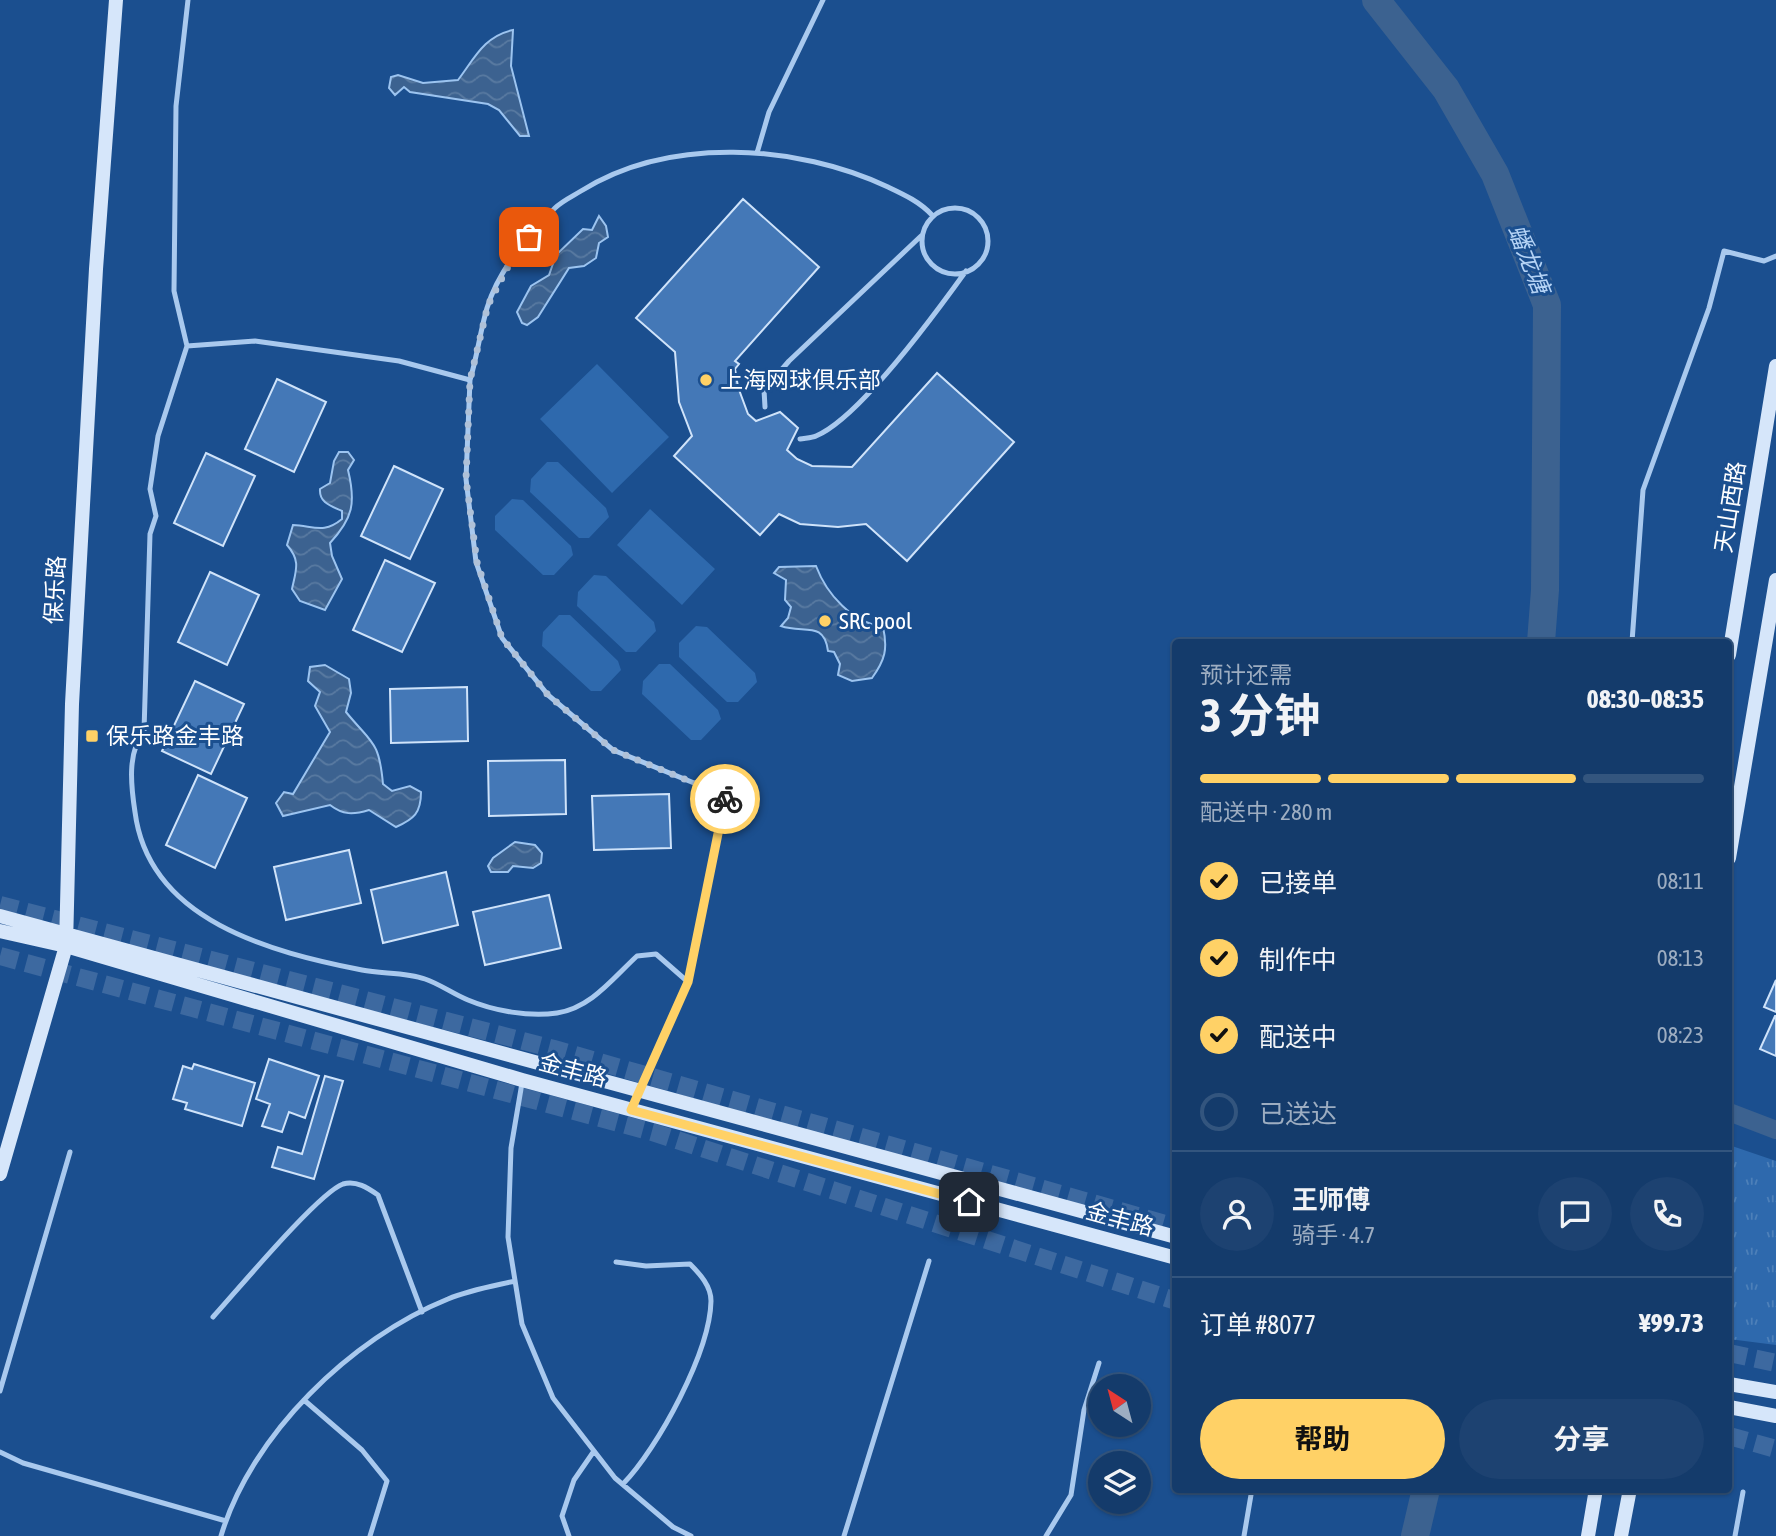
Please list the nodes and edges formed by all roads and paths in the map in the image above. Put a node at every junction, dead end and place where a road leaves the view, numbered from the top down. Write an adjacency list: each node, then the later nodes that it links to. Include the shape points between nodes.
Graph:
1 (116, 0): 20 (main road, 保乐路, via 73,676)
2 (188, 0): 9 (lane, via 176,106 174,291)
3 (823, 0): 4 (lane, via 769,112)
4 (757, 153): 5 (lane, via 863,175 922,204); 11 (lane, via 648,163 604,177 557,206 515,253 488,305)
5 (932, 215): 6 (lane); 8 (lane, via 960,207 983,221 989,247 975,269)
6 (921, 236): 8 (lane, via 927,261 942,273); 12 (lane, via 789,361 764,390)
7 (1776, 256): 15 (lane, via 1764,261 1724,251 1709,308 1643,490)
8 (967, 271): 13 (lane, via 925,328 850,411 817,436)
9 (187, 346): 11 (lane, via 255,341 400,361); 21 (lane, via 158,436 150,489 156,516 150,534 144,731 134,744 138,835 159,878 196,913 293,956 424,978 469,1001 519,1013 558,1013 598,995 637,956 656,954)
10 (1776, 366): 16 (main road, 天山西路)
11 (470, 380): 21 (lane, via 467,491 477,562 502,638 548,695 613,750 726,796)
12 (765, 407)
13 (800, 439)
14 (1776, 580): 17 (main road)
15 (1632, 639)
16 (1732, 639)
17 (1732, 840)
18 (0, 916): 20 (main road, 金丰路)
19 (0, 931): 20 (main road, 金丰路)
20 (66, 939): 22 (main road, 金丰路); 23 (main road); 26 (main road, 保乐路)
21 (688, 982): 23 (lane)
22 (522, 1080): 24 (main road, 金丰路); 31 (lane, via 511,1148 508,1237)
23 (639, 1092): 24 (lane); 27 (main road)
24 (631, 1110): 28 (main road, 金丰路)
25 (70, 1152): 36 (lane)
26 (0, 1174)
27 (1172, 1236)
28 (1172, 1257)
29 (929, 1261): 55 (lane)
30 (616, 1262): 43 (lane, via 690,1265 704,1278 711,1300 697,1363 670,1416)
31 (515, 1281): 32 (lane, via 449,1298); 41 (lane, via 522,1324 553,1398)
32 (422, 1312): 33 (lane, via 378,1195 363,1185 343,1184 321,1200); 38 (lane, via 383,1332)
33 (213, 1317)
34 (1099, 1363): 56 (lane, via 1084,1410 1071,1495)
35 (1732, 1385): 37 (main road)
36 (0, 1391)
37 (1776, 1392)
38 (304, 1400): 48 (lane, via 262,1451); 51 (lane, via 362,1450 387,1481)
39 (1732, 1408): 40 (main road)
40 (1776, 1416)
41 (594, 1451): 43 (lane); 52 (lane, via 573,1480 562,1516)
42 (0, 1452): 48 (lane, via 23,1463)
43 (623, 1484): 49 (lane)
44 (1742, 1492): 60 (lane)
45 (1251, 1493): 57 (lane)
46 (1595, 1493): 58 (main road)
47 (1629, 1493): 59 (main road)
48 (226, 1521): 50 (lane)
49 (673, 1527): 53 (lane); 54 (lane)
50 (221, 1536)
51 (370, 1536)
52 (569, 1536)
53 (667, 1536)
54 (691, 1536)
55 (844, 1536)
56 (1046, 1536)
57 (1244, 1536)
58 (1588, 1536)
59 (1621, 1536)
60 (1735, 1536)

